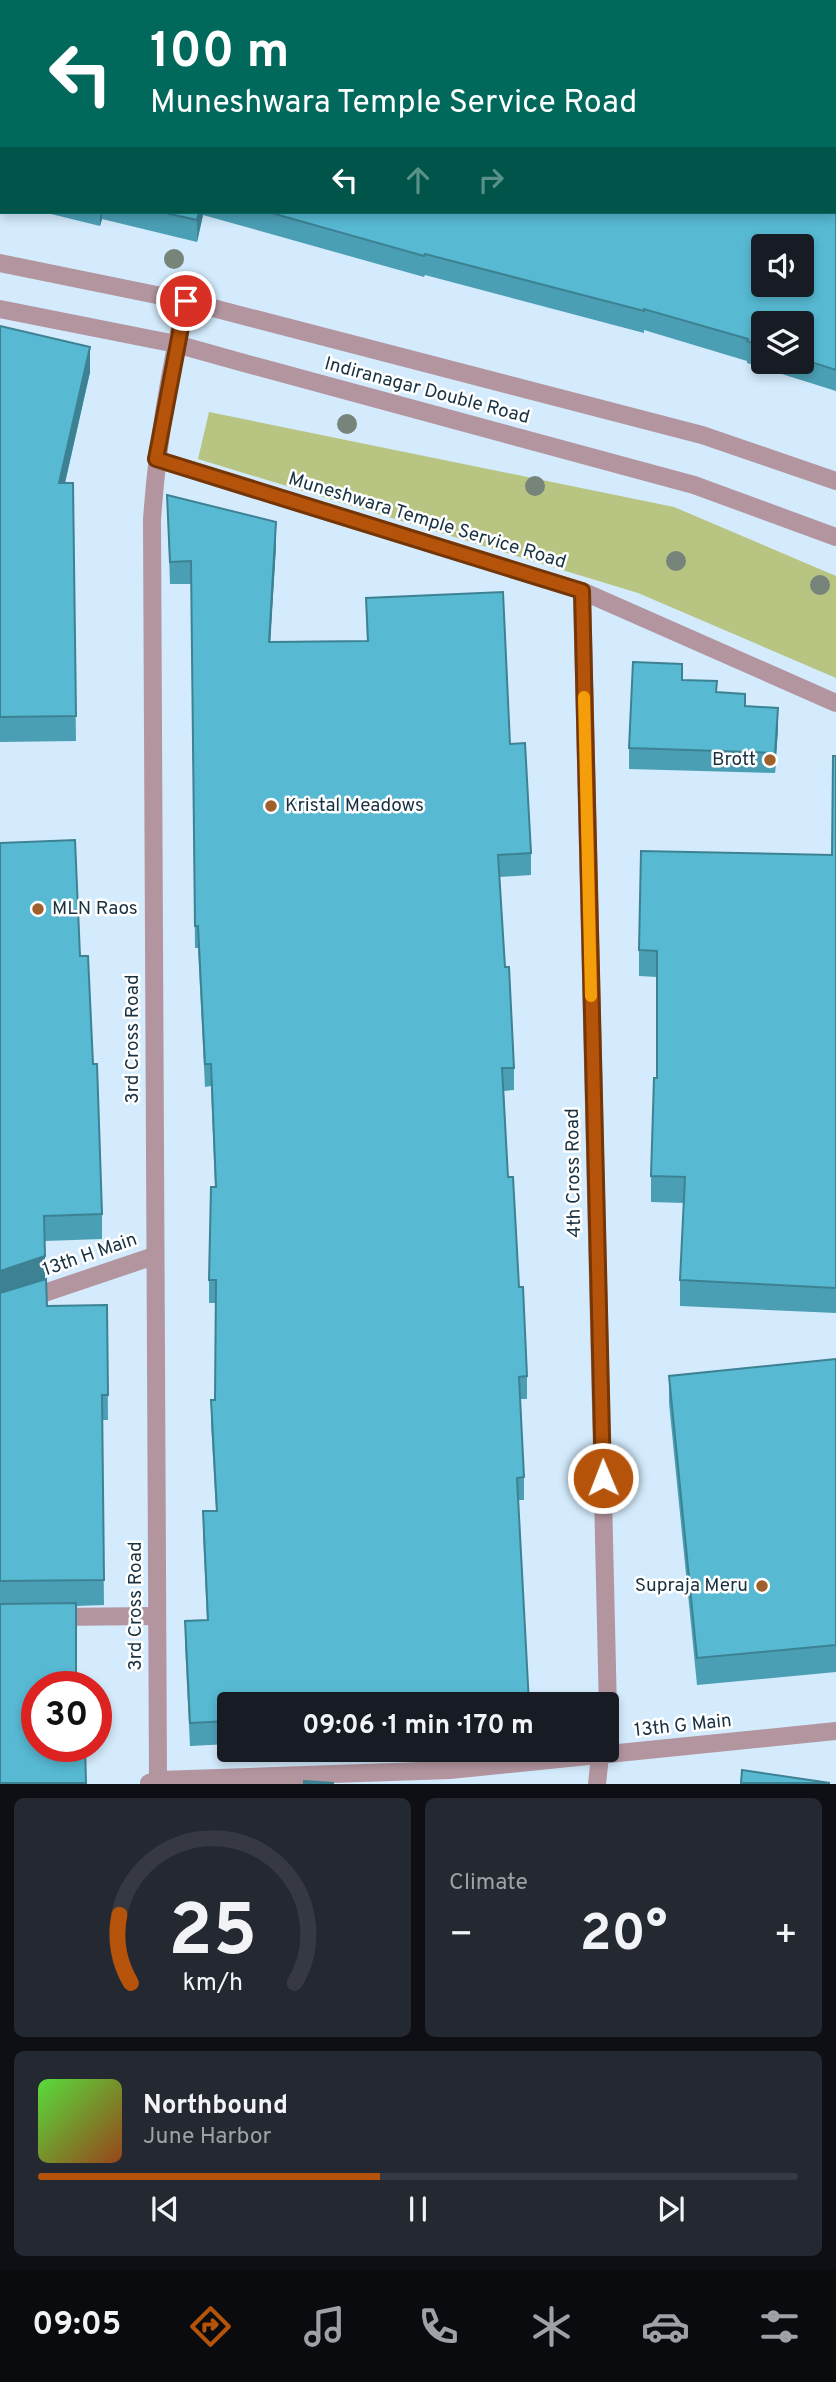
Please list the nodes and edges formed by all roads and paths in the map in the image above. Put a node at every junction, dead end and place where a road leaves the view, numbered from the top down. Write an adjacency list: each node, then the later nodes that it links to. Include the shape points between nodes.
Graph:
1 (0, 263): 2 (street, Indiranagar Double Road)
2 (186, 301): 4 (street, 3rd Cross Road); 6 (street, Indiranagar Double Road, via 702,435)
3 (0, 309): 4 (street, Indiranagar Double Road)
4 (176, 344): 5 (street, 3rd Cross Road); 7 (street, Indiranagar Double Road, via 694,485)
5 (156, 459): 8 (street, Muneshwara Temple Service Road); 10 (street, 3rd Cross Road, via 152,520)
6 (836, 481)
7 (836, 537)
8 (582, 591): 9 (street, Muneshwara Temple Service Road); 14 (street, 4th Cross Road)
9 (836, 703)
10 (154, 1256): 11 (street, 13th H Main); 12 (street, 3rd Cross Road)
11 (0, 1308)
12 (157, 1616): 13 (street); 20 (street, 3rd Cross Road)
13 (39, 1618)
14 (603, 1692)
15 (836, 1731): 16 (street, 13th G Main)
16 (619, 1753)
17 (555, 1762): 19 (street, 13th G Main)
18 (602, 1762): 21 (street, 4th Cross Road)
19 (449, 1777): 20 (street, 13th G Main)
20 (153, 1782)
21 (597, 1783)

